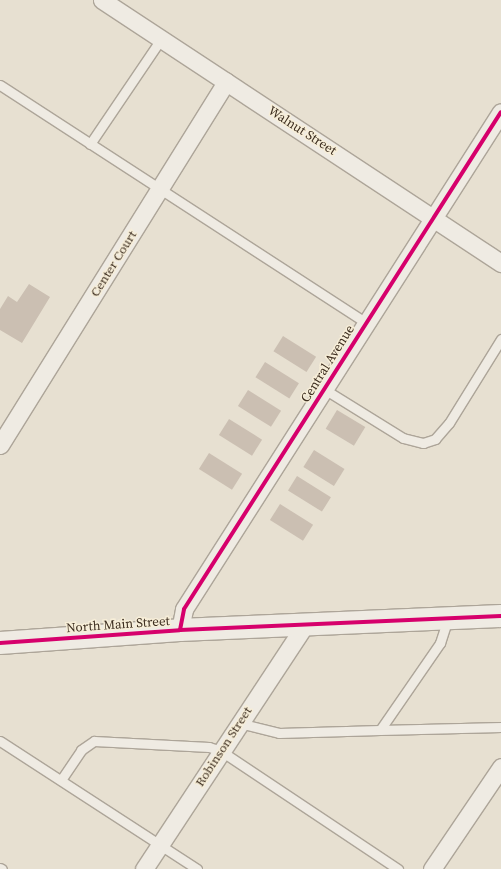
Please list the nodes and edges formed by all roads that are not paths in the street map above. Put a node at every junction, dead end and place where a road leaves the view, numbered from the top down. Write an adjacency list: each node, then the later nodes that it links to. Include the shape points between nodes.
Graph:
1 (102, 0): 2 (street, Walnut Street)
2 (161, 39): 3 (street, Walnut Street); 6 (lane)
3 (226, 82): 7 (street, Center Court); 8 (street, Walnut Street)
4 (0, 85): 6 (lane)
5 (501, 112): 8 (street, Central Avenue)
6 (90, 144): 7 (lane)
7 (159, 188): 10 (lane); 13 (street, Center Court)
8 (433, 218): 9 (street, Walnut Street); 10 (street, Central Avenue)
9 (501, 263)
10 (366, 323): 12 (street, Central Avenue)
11 (501, 339): 12 (lane, via 449,423 435,439 423,443 403,438)
12 (324, 389): 17 (street, Central Avenue, via 184,609)
13 (0, 445)
14 (501, 616): 15 (street, North Main Street)
15 (448, 619): 16 (street, North Main Street); 21 (lane, via 440,643)
16 (304, 626): 17 (street, North Main Street); 19 (street, Robinson Street)
17 (180, 630): 18 (street, North Main Street)
18 (1, 644)
19 (239, 723): 21 (lane, via 279,733); 23 (street, Robinson Street)
20 (501, 727): 21 (lane)
21 (380, 730)
22 (0, 741): 25 (lane)
23 (221, 751): 25 (lane, via 194,744 94,740 81,750); 26 (street, Robinson Street); 29 (lane)
24 (501, 767): 30 (street)
25 (60, 780): 26 (lane)
26 (160, 844): 27 (street, Robinson Street); 28 (lane)
27 (144, 869)
28 (197, 869)
29 (398, 869)
30 (432, 869)

